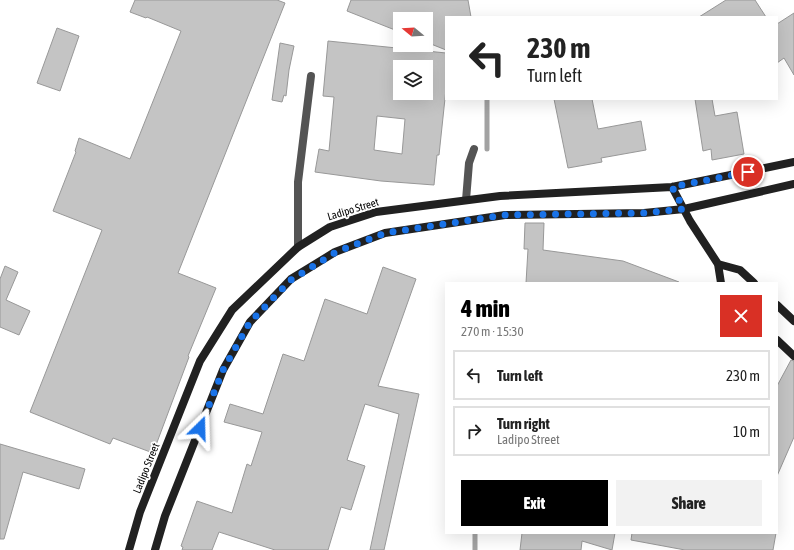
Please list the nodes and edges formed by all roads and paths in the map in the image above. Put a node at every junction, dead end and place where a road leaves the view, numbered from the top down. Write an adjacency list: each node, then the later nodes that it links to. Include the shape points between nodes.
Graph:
1 (311, 76): 8 (street, via 298,182)
2 (474, 150): 6 (street, via 469,164)
3 (794, 162): 5 (main road, Ladipo Street)
4 (794, 184): 7 (main road)
5 (672, 187): 6 (main road, Ladipo Street); 7 (main road)
6 (466, 200): 8 (main road, Ladipo Street, via 376,212 330,227)
7 (684, 209): 9 (main road); 17 (main road, via 644,213 505,215 385,233 336,252 291,280 250,322 223,370 165,516)
8 (298, 246): 16 (main road, Ladipo Street, via 232,310 200,361 140,512)
9 (718, 264): 10 (main road); 11 (main road, via 740,270)
10 (721, 282)
11 (753, 282)
12 (778, 306): 13 (main road)
13 (794, 321)
14 (778, 341): 15 (main road)
15 (794, 356)
16 (129, 550)
17 (155, 550)

